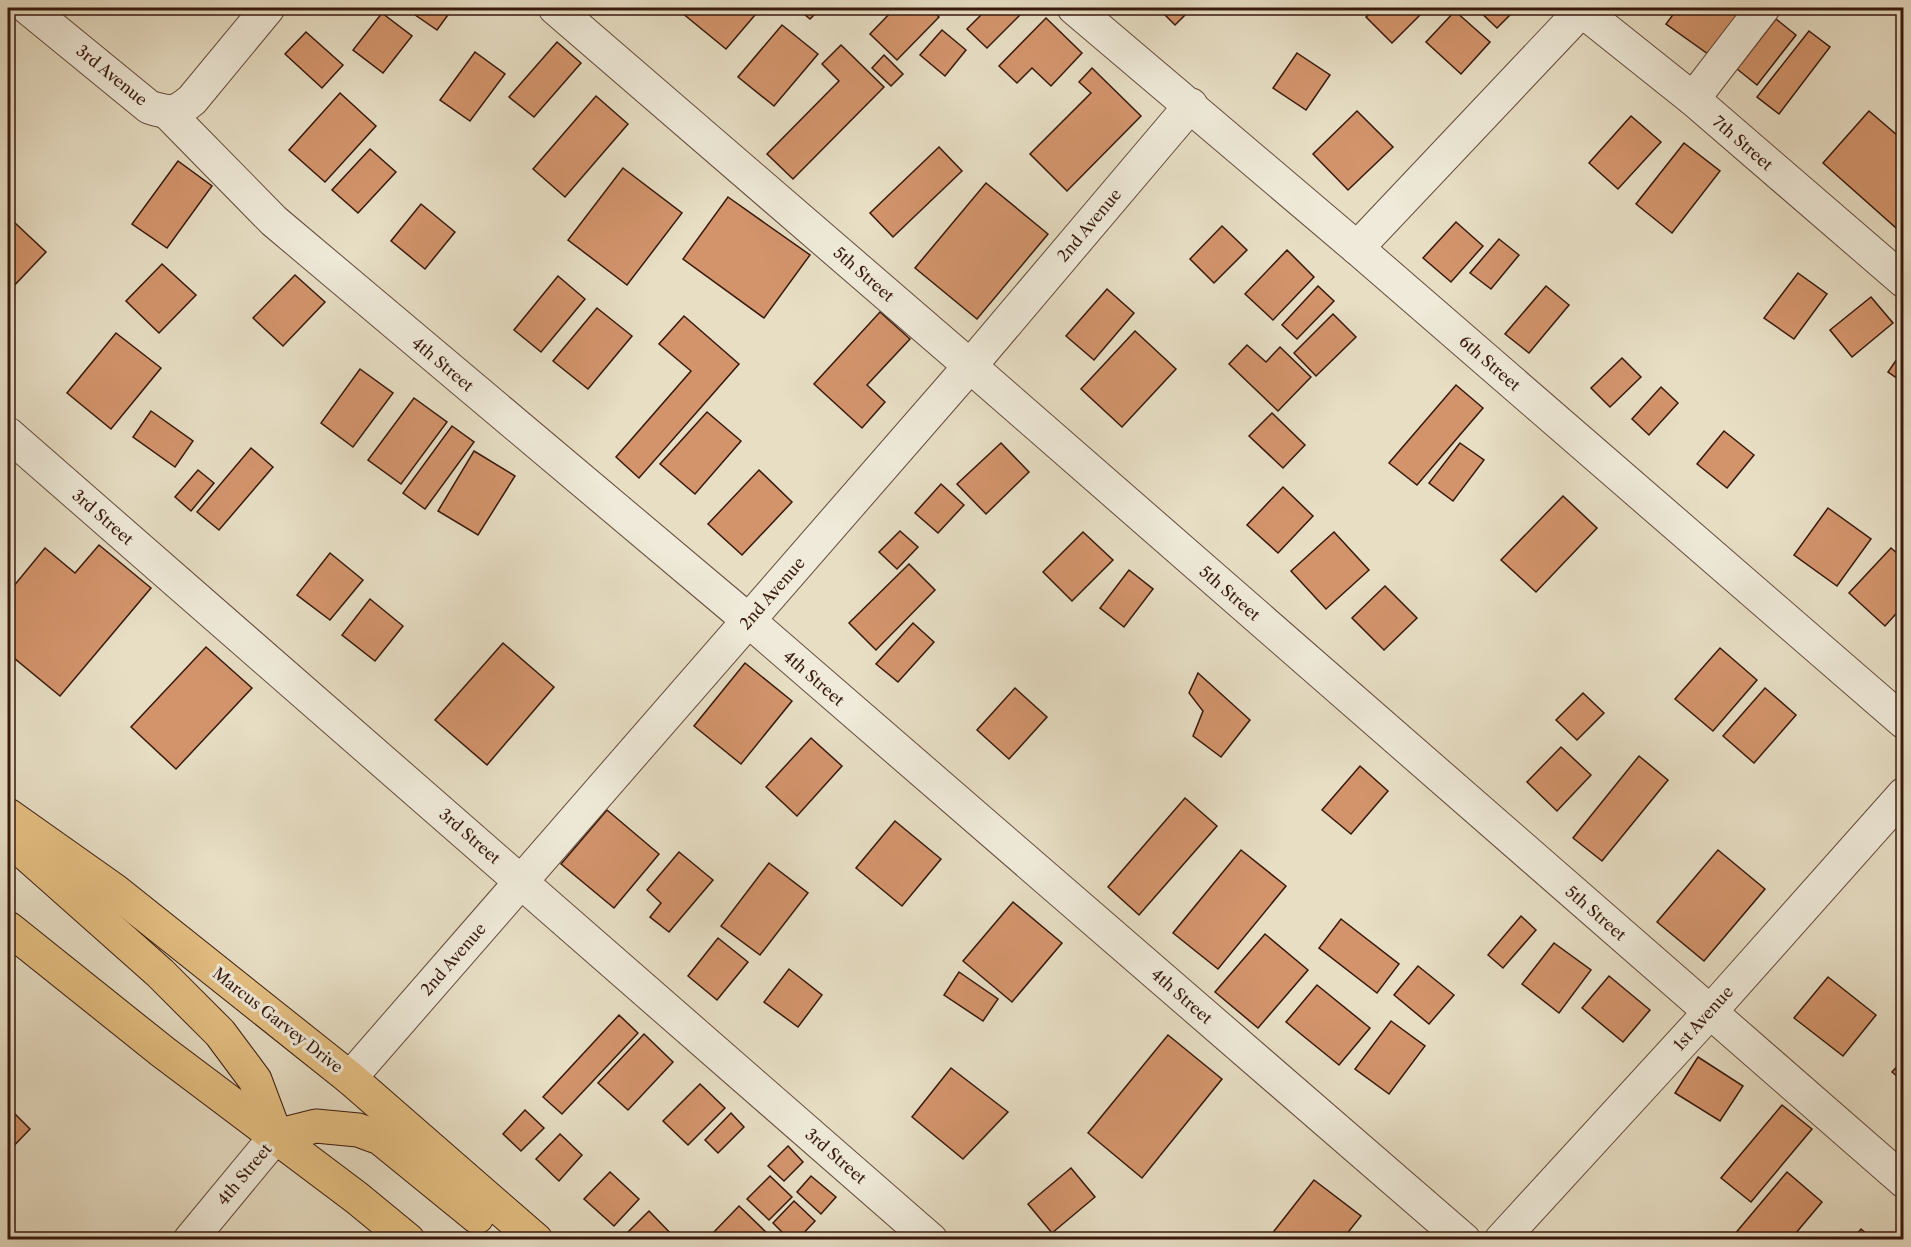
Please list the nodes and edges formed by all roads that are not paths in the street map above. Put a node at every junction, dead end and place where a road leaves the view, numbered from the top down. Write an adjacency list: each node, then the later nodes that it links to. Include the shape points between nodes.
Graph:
1 (28, 8): 9 (street, 3rd Avenue, via 149,106)
2 (268, 8): 9 (street, 3rd Avenue, via 192,100 180,110)
3 (555, 8): 12 (street, 5th Street)
4 (1074, 8): 8 (street, 6th Street)
5 (1763, 8): 7 (street)
6 (1581, 9): 7 (street, 7th Street); 10 (street)
7 (1693, 99): 11 (street, 7th Street)
8 (1191, 105): 10 (street, 6th Street); 12 (street, 2nd Avenue)
9 (168, 113): 14 (street, 4th Street, via 274,221)
10 (1357, 248): 15 (street, 6th Street)
11 (1904, 281)
12 (970, 366): 14 (street, 2nd Avenue); 21 (street, 5th Street)
13 (8, 434): 19 (street, 3rd Street)
14 (748, 620): 19 (street, 2nd Avenue); 30 (street, 4th Street)
15 (1904, 722)
16 (1904, 794): 21 (street, 1st Avenue)
17 (8, 815): 22 (highway, Marcus Garvey Drive, via 114,890)
18 (8, 838): 23 (highway, via 160,973 220,1033 255,1080)
19 (521, 881): 22 (street, 2nd Avenue); 29 (street, 3rd Street)
20 (8, 928): 23 (highway)
21 (1710, 1012): 24 (street, 5th Street); 31 (street, 1st Avenue)
22 (350, 1078): 28 (highway, Marcus Garvey Drive)
23 (276, 1136): 25 (street, 4th Street); 26 (highway); 27 (highway, via 316,1126 358,1130 380,1138)
24 (1904, 1181)
25 (190, 1239)
26 (408, 1239)
27 (505, 1239)
28 (536, 1239)
29 (931, 1239)
30 (1464, 1239)
31 (1501, 1239)

